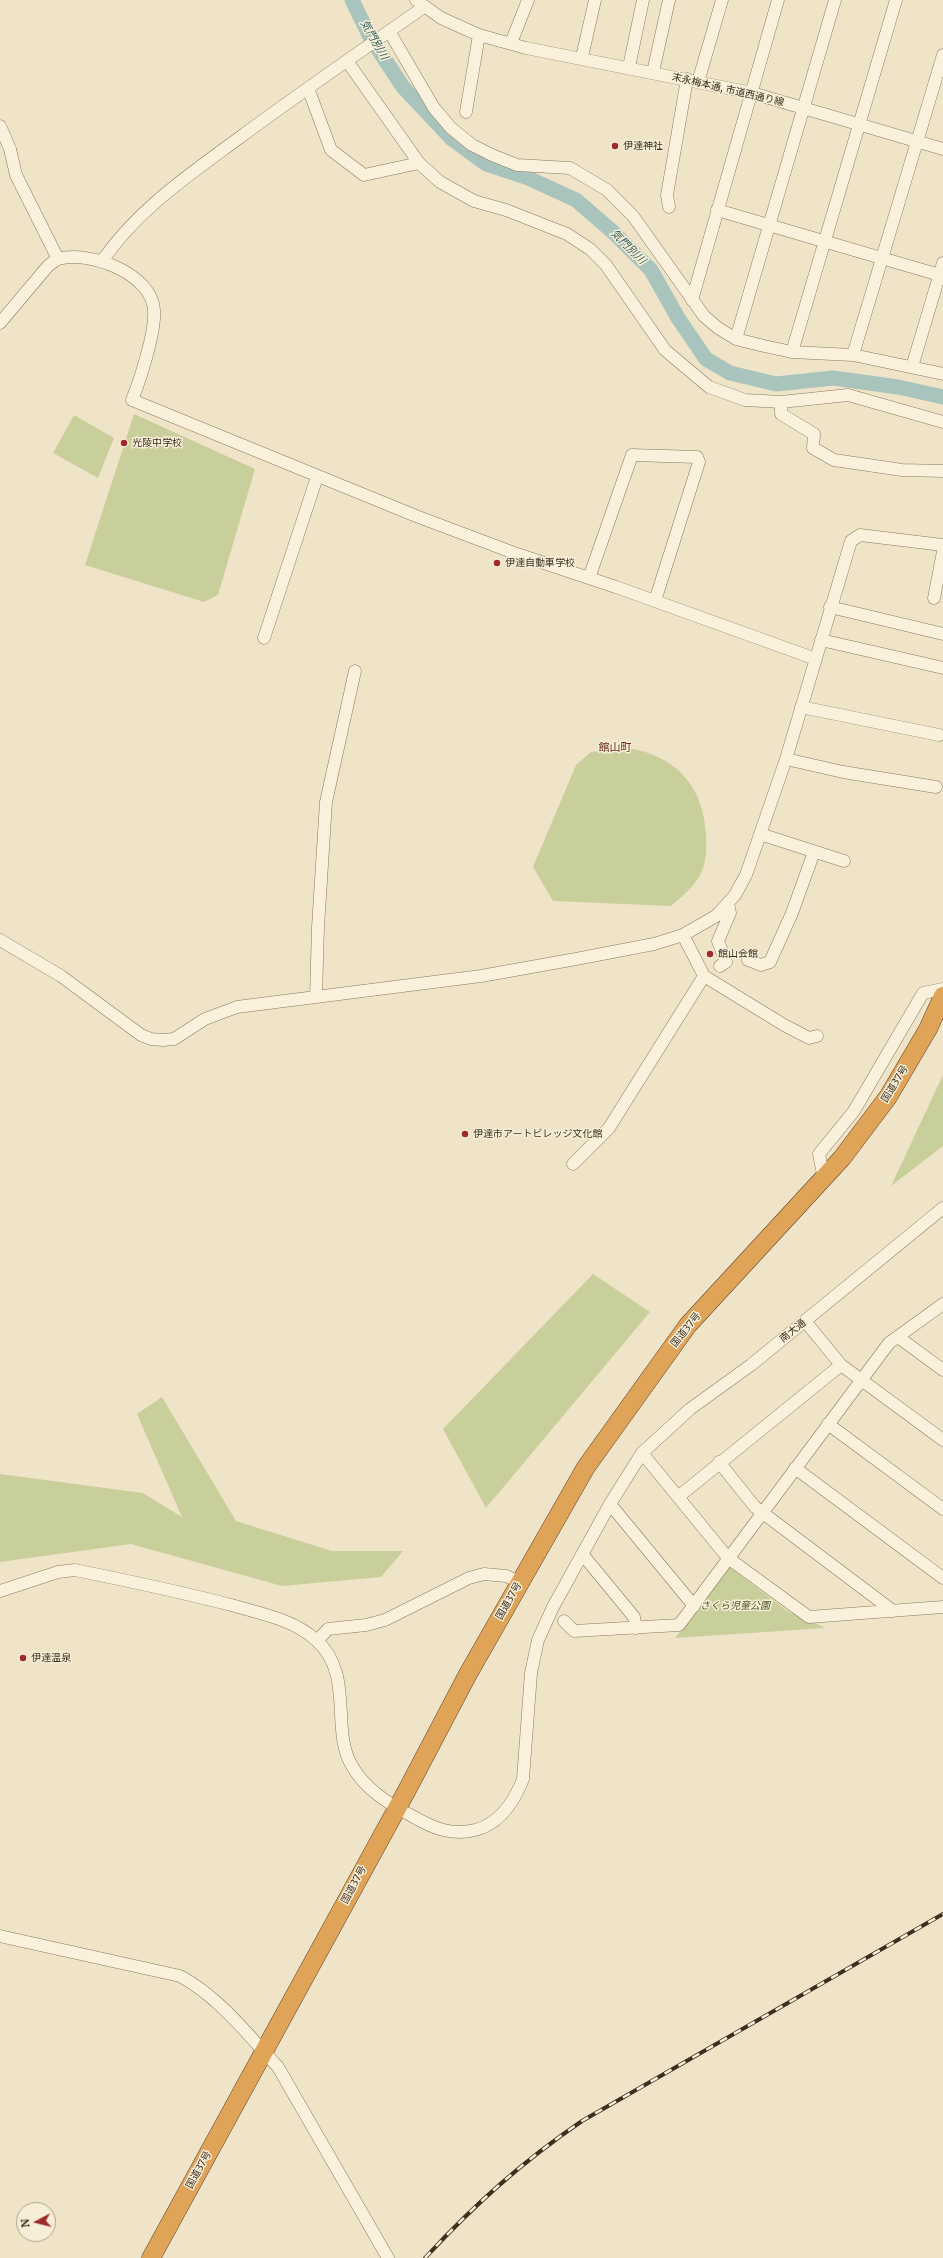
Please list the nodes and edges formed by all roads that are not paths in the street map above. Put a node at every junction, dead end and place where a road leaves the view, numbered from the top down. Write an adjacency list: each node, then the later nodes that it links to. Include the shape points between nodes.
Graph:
1 (528, 0): 12 (street)
2 (595, 0): 14 (street)
3 (643, 0): 16 (street)
4 (669, 0): 17 (street)
5 (722, 0): 18 (street)
6 (778, 0): 20 (street)
7 (835, 0): 21 (street)
8 (896, 0): 23 (street)
9 (420, 3): 10 (street); 11 (street, 末永梅本通, 市道西通り線, via 441,18)
10 (387, 33): 15 (street); 36 (street, via 434,108 451,128 472,145 517,165 570,168 607,190 633,216)
11 (480, 35): 12 (street, 末永梅本通, 市道西通り線); 22 (street)
12 (511, 43): 14 (street, 末永梅本通, 市道西通り線)
13 (943, 55): 25 (street)
14 (582, 58): 16 (street, 末永梅本通, 市道西通り線)
15 (348, 59): 19 (street); 27 (street)
16 (629, 67): 17 (street, 末永梅本通, 市道西通り線)
17 (653, 72): 18 (street, 末永梅本通, 市道西通り線)
18 (692, 80): 20 (street, 末永梅本通, 市道西通り線); 28 (street, via 667,196)
19 (308, 88): 27 (street, via 331,150 364,175); 34 (street, via 153,203 118,238)
20 (752, 93): 21 (street, 末永梅本通, 市道西通り線); 29 (street)
21 (803, 107): 23 (street, 末永梅本通, 市道西通り線); 30 (street)
22 (466, 112)
23 (860, 124): 25 (street, 末永梅本通, 市道西通り線); 31 (street)
24 (0, 126): 32 (street, via 10,149 16,175)
25 (918, 141): 26 (street, 末永梅本通, 市道西通り線); 33 (street)
26 (943, 149)
27 (419, 163): 43 (street, via 440,182 474,201 506,210 567,234 590,249 606,265 665,350 709,387 745,400)
28 (669, 207)
29 (717, 210): 30 (street); 36 (street)
30 (768, 225): 31 (street); 38 (street)
31 (825, 241): 33 (street); 39 (street)
32 (58, 259): 34 (street, via 88,258); 37 (street, via 48,266)
33 (883, 259): 35 (street); 40 (street)
34 (102, 261): 46 (street, via 140,282 153,301 154,322 132,400)
35 (942, 271): 41 (street)
36 (692, 300): 38 (street, via 704,316)
37 (0, 323)
38 (736, 339): 39 (street)
39 (792, 352): 40 (street)
40 (853, 355): 41 (street)
41 (912, 367): 42 (street)
42 (943, 374)
43 (780, 402): 44 (street, via 848,395); 45 (street, via 781,414 814,434 813,448 834,460 902,470)
44 (943, 422)
45 (943, 471)
46 (317, 477): 49 (street, via 517,554); 54 (street)
47 (943, 545): 52 (street, via 860,535 851,541)
48 (943, 552): 50 (street)
49 (589, 578): 51 (street); 51 (street, via 632,455 697,457 699,462)
50 (934, 598)
51 (654, 601): 56 (street)
52 (830, 607): 53 (street); 55 (street)
53 (943, 634)
54 (264, 638)
55 (821, 640): 56 (street); 57 (street)
56 (816, 659): 59 (street)
57 (943, 668)
58 (355, 671): 73 (street, via 326,802)
59 (801, 707): 60 (street); 61 (street)
60 (938, 735)
61 (786, 759): 62 (street, via 843,772); 63 (street)
62 (936, 787)
63 (760, 834): 64 (street); 66 (street, via 746,875)
64 (814, 852): 65 (street); 69 (street, via 792,913 770,962 761,965)
65 (844, 861)
66 (728, 902): 67 (street, via 716,916); 70 (street, via 730,913 718,940 726,962)
67 (683, 935): 71 (street); 73 (street, via 654,944 481,976)
68 (0, 940): 73 (street, via 61,976 141,1034 151,1038 174,1039 205,1019 237,1007)
69 (748, 960)
70 (720, 966)
71 (704, 976): 75 (street, via 784,1025 809,1038); 76 (street, via 609,1128)
72 (943, 989): 77 (street, via 923,993 854,1111 819,1154)
73 (316, 996)
74 (943, 996): 77 (highway, 国道37号, via 928,1029 888,1097)
75 (817, 1036)
76 (573, 1164)
77 (824, 1178): 97 (highway, 国道37号, via 688,1325 586,1467)
78 (943, 1208): 80 (street, 南大通)
79 (943, 1304): 81 (street)
80 (805, 1321): 82 (street); 87 (street, 南大通, via 690,1409)
81 (898, 1337): 83 (street); 84 (street, via 889,1343)
82 (841, 1365): 84 (street); 88 (street)
83 (943, 1370)
84 (862, 1380): 85 (street); 86 (street)
85 (828, 1424): 89 (street); 92 (street)
86 (943, 1440)
87 (642, 1453): 90 (street); 91 (street, 南大通)
88 (719, 1462): 90 (street); 93 (street, via 755,1507)
89 (795, 1468): 93 (street); 96 (street)
90 (678, 1497): 95 (street)
91 (610, 1504): 94 (street, 南大通); 99 (street)
92 (943, 1509)
93 (762, 1512): 95 (street); 101 (street)
94 (583, 1555): 103 (street, via 634,1617); 105 (street, 南大通, via 553,1607 538,1640 531,1673 523,1779 517,1795 507,1810 482,1828 464,1833 448,1832 425,1824)
95 (728, 1558): 99 (street); 101 (street, via 810,1617)
96 (943, 1578)
97 (520, 1582): 104 (street, via 506,1576 484,1574 469,1578 385,1620 328,1629); 105 (highway, 国道37号)
98 (0, 1591): 104 (street, via 58,1572 75,1570 188,1593 281,1619)
99 (694, 1606): 103 (street, via 679,1625)
100 (942, 1606): 101 (street)
101 (893, 1611)
102 (564, 1621): 103 (street, via 574,1631)
103 (636, 1628)
104 (317, 1640): 105 (street, 南大通, via 328,1654 339,1680 345,1746 351,1765 372,1790)
105 (397, 1808): 107 (highway, 国道37号)
106 (0, 1936): 107 (street, via 180,1976 195,1984 256,2040)
107 (264, 2052): 108 (highway, 国道37号); 109 (street, via 278,2067)
108 (151, 2258)
109 (388, 2258)

